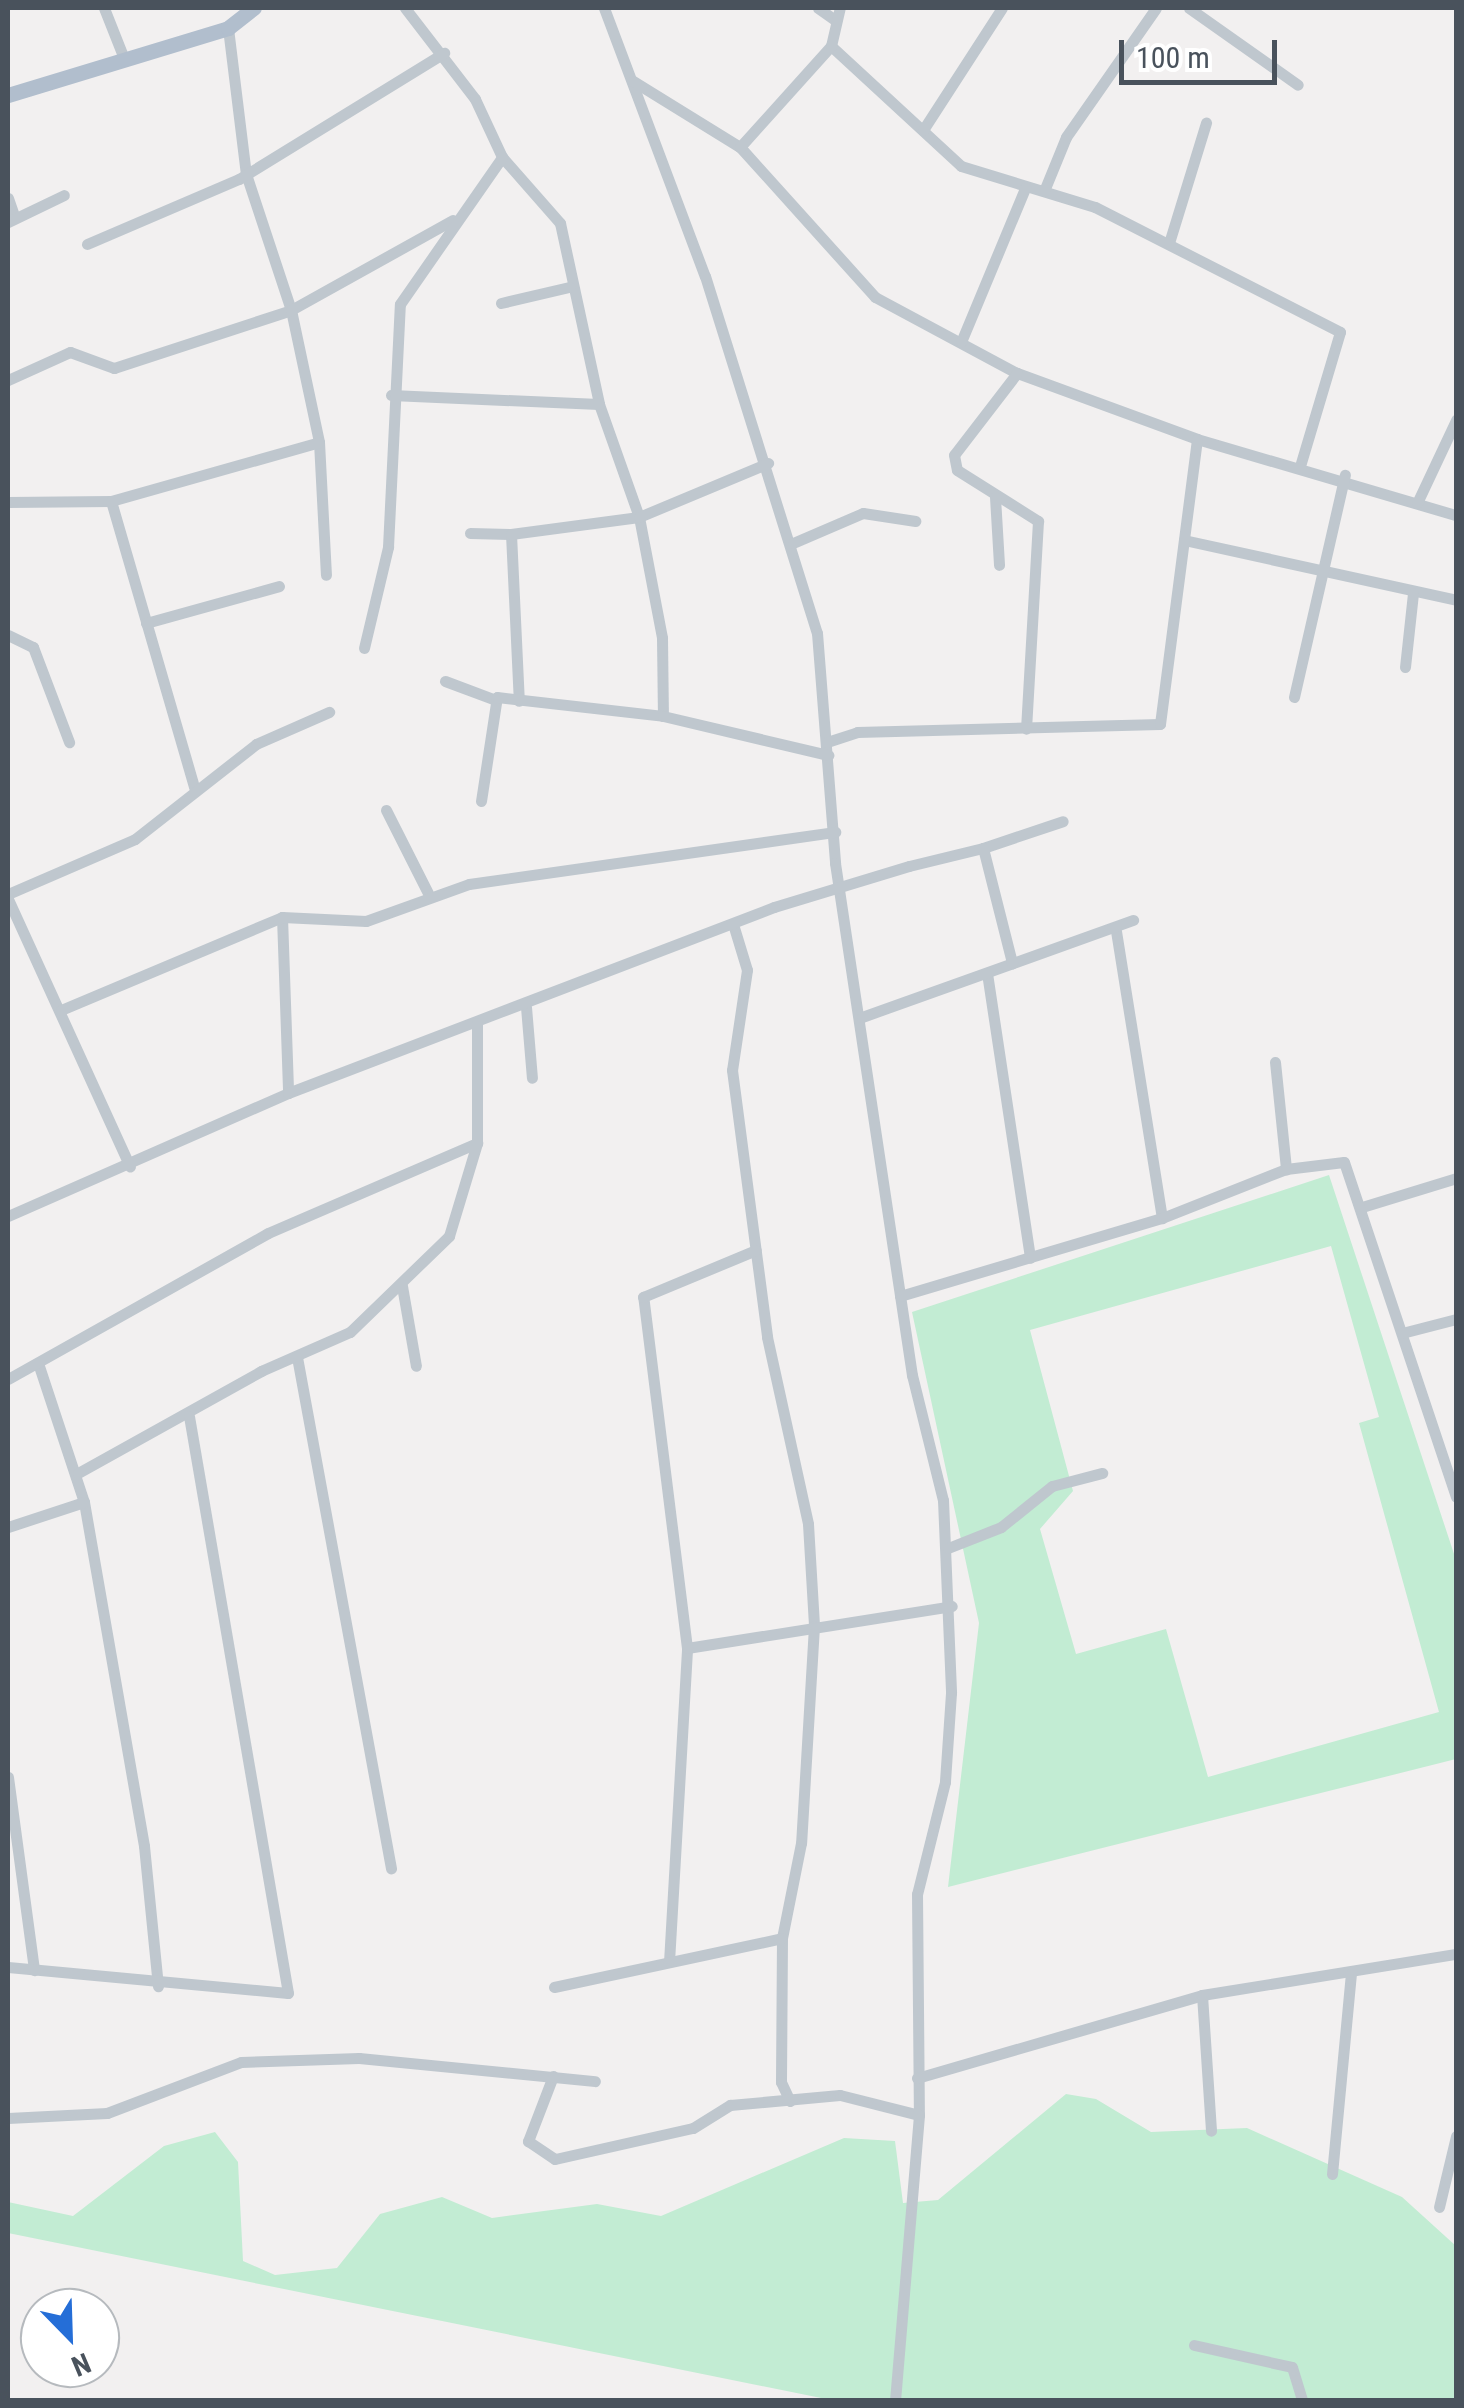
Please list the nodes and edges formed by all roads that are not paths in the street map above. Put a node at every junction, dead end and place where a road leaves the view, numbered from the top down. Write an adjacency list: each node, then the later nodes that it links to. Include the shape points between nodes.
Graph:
1 (104, 8): 13 (street)
2 (254, 8): 10 (main road)
3 (405, 8): 12 (street)
4 (604, 8): 14 (street)
5 (818, 8): 9 (street)
6 (1002, 8): 18 (street)
7 (1156, 8): 23 (street, via 1066,136)
8 (1189, 8): 15 (street)
9 (837, 13): 11 (street)
10 (228, 28): 13 (main road); 21 (street)
11 (831, 46): 18 (street); 19 (street)
12 (444, 53): 20 (street); 21 (street)
13 (125, 61): 16 (main road)
14 (633, 81): 19 (street); 41 (street)
15 (1298, 85)
16 (8, 95)
17 (1206, 123): 28 (street)
18 (923, 130): 22 (street, via 961,166)
19 (740, 147): 33 (street, via 867,290)
20 (502, 157): 26 (street); 30 (street, via 560,222)
21 (246, 174): 29 (street); 32 (street)
22 (1025, 188): 23 (street); 33 (street)
23 (1044, 192): 28 (street)
24 (64, 195): 27 (street)
25 (8, 198): 27 (street)
26 (456, 218): 32 (street); 36 (street, via 400,304)
27 (11, 220)
28 (1169, 242): 42 (street, via 1340,332)
29 (87, 244)
30 (568, 288): 31 (street); 37 (street)
31 (502, 304)
32 (291, 310): 35 (street, via 114,368 70,352); 40 (street)
33 (961, 342): 34 (street)
34 (1016, 373): 39 (street); 44 (street, via 954,456 957,470)
35 (8, 380)
36 (391, 395): 37 (street); 63 (street, via 397,458 388,547)
37 (599, 404): 49 (street)
38 (1456, 420): 47 (street)
39 (1197, 439): 42 (street); 53 (street)
40 (319, 442): 46 (street); 57 (street)
41 (768, 463): 49 (street); 54 (street)
42 (1301, 463): 43 (street)
43 (1345, 476): 47 (street); 56 (street)
44 (995, 497): 55 (street); 71 (street, via 1032,513 1040,530)
45 (8, 502): 46 (street)
46 (111, 502): 61 (street)
47 (1417, 503): 48 (street)
48 (1456, 515)
49 (639, 517): 52 (street); 70 (street, via 662,638)
50 (915, 521): 54 (street, via 863,513)
51 (470, 532): 52 (street)
52 (511, 534): 68 (street)
53 (1184, 540): 56 (street); 71 (street, via 1160,724)
54 (794, 543): 73 (street, via 817,633)
55 (1000, 565)
56 (1322, 572): 59 (street); 66 (street)
57 (326, 575)
58 (279, 586): 61 (street)
59 (1413, 594): 60 (street); 64 (street)
60 (1456, 600)
61 (146, 623): 74 (street)
62 (8, 636): 72 (street, via 34,647)
63 (364, 648)
64 (1404, 667)
65 (445, 681): 67 (street)
66 (1294, 698)
67 (493, 699): 68 (street); 75 (street)
68 (520, 701): 70 (street)
69 (328, 712): 74 (street, via 269,736)
70 (663, 716): 73 (street)
71 (1026, 729): 73 (street, via 857,732)
72 (69, 742)
73 (827, 748): 78 (street)
74 (194, 787): 82 (street, via 135,839)
75 (481, 800)
76 (386, 810): 81 (street)
77 (1063, 821): 79 (street)
78 (835, 832): 80 (street); 81 (street)
79 (983, 848): 80 (street); 87 (street)
80 (840, 883): 85 (street); 91 (street)
81 (428, 893): 83 (street, via 366,921)
82 (8, 896): 90 (street)
83 (282, 918): 90 (street); 95 (street)
84 (1133, 920): 86 (street)
85 (734, 924): 89 (street); 103 (street, via 746,970 732,1070)
86 (1116, 931): 87 (street); 102 (street)
87 (1012, 963): 88 (street)
88 (987, 973): 91 (street); 104 (street)
89 (526, 1007): 92 (street); 94 (street)
90 (61, 1010): 97 (street)
91 (862, 1018): 106 (street)
92 (477, 1023): 95 (street); 96 (street)
93 (1274, 1062): 98 (street)
94 (532, 1078)
95 (288, 1093): 97 (street)
96 (477, 1143): 105 (street, via 459,1224); 110 (street, via 268,1233)
97 (130, 1167): 101 (street)
98 (1286, 1169): 100 (street, via 1344,1162); 102 (street)
99 (1456, 1178): 100 (street)
100 (1362, 1207): 108 (street)
101 (8, 1216)
102 (1162, 1218): 104 (street)
103 (756, 1250): 122 (street, via 808,1524); 123 (street, via 643,1297)
104 (1030, 1258): 106 (street)
105 (402, 1286): 109 (street, via 350,1332); 111 (street)
106 (900, 1296): 120 (street)
107 (1456, 1319): 108 (street)
108 (1402, 1333): 114 (street)
109 (297, 1357): 113 (street); 125 (street)
110 (38, 1364): 112 (street); 116 (street)
111 (416, 1366)
112 (8, 1378)
113 (189, 1416): 116 (street); 132 (street, via 288,1993)
114 (1450, 1454): 117 (street)
115 (1102, 1473): 120 (street, via 1052,1486 1001,1527)
116 (78, 1474): 118 (street)
117 (1456, 1497)
118 (84, 1502): 119 (street); 132 (street, via 144,1846)
119 (8, 1527)
120 (948, 1548): 121 (street)
121 (952, 1606): 122 (street); 136 (street, via 945,1782 917,1894)
122 (814, 1626): 123 (street); 126 (street, via 802,1843)
123 (687, 1648): 128 (street)
124 (8, 1777): 130 (street)
125 (391, 1868)
126 (782, 1938): 128 (street); 138 (street, via 780,2082)
127 (1456, 1954): 131 (street)
128 (669, 1962): 133 (street)
129 (8, 1967): 130 (street)
130 (34, 1970): 132 (street)
131 (1351, 1974): 134 (street); 143 (street)
132 (158, 1986)
133 (554, 1987)
134 (1202, 1995): 136 (street); 141 (street)
135 (553, 2076): 137 (street); 138 (street, via 528,2141 555,2158 694,2128 730,2106); 139 (street, via 359,2058 241,2062 106,2112)
136 (917, 2078): 140 (street)
137 (595, 2081)
138 (790, 2101): 140 (street, via 840,2095)
139 (8, 2118)
140 (918, 2121): 146 (street)
141 (1211, 2131)
142 (1456, 2136): 144 (street)
143 (1332, 2174)
144 (1438, 2207)
145 (1194, 2345): 147 (street, via 1292,2367)
146 (895, 2400)
147 (1302, 2400)

